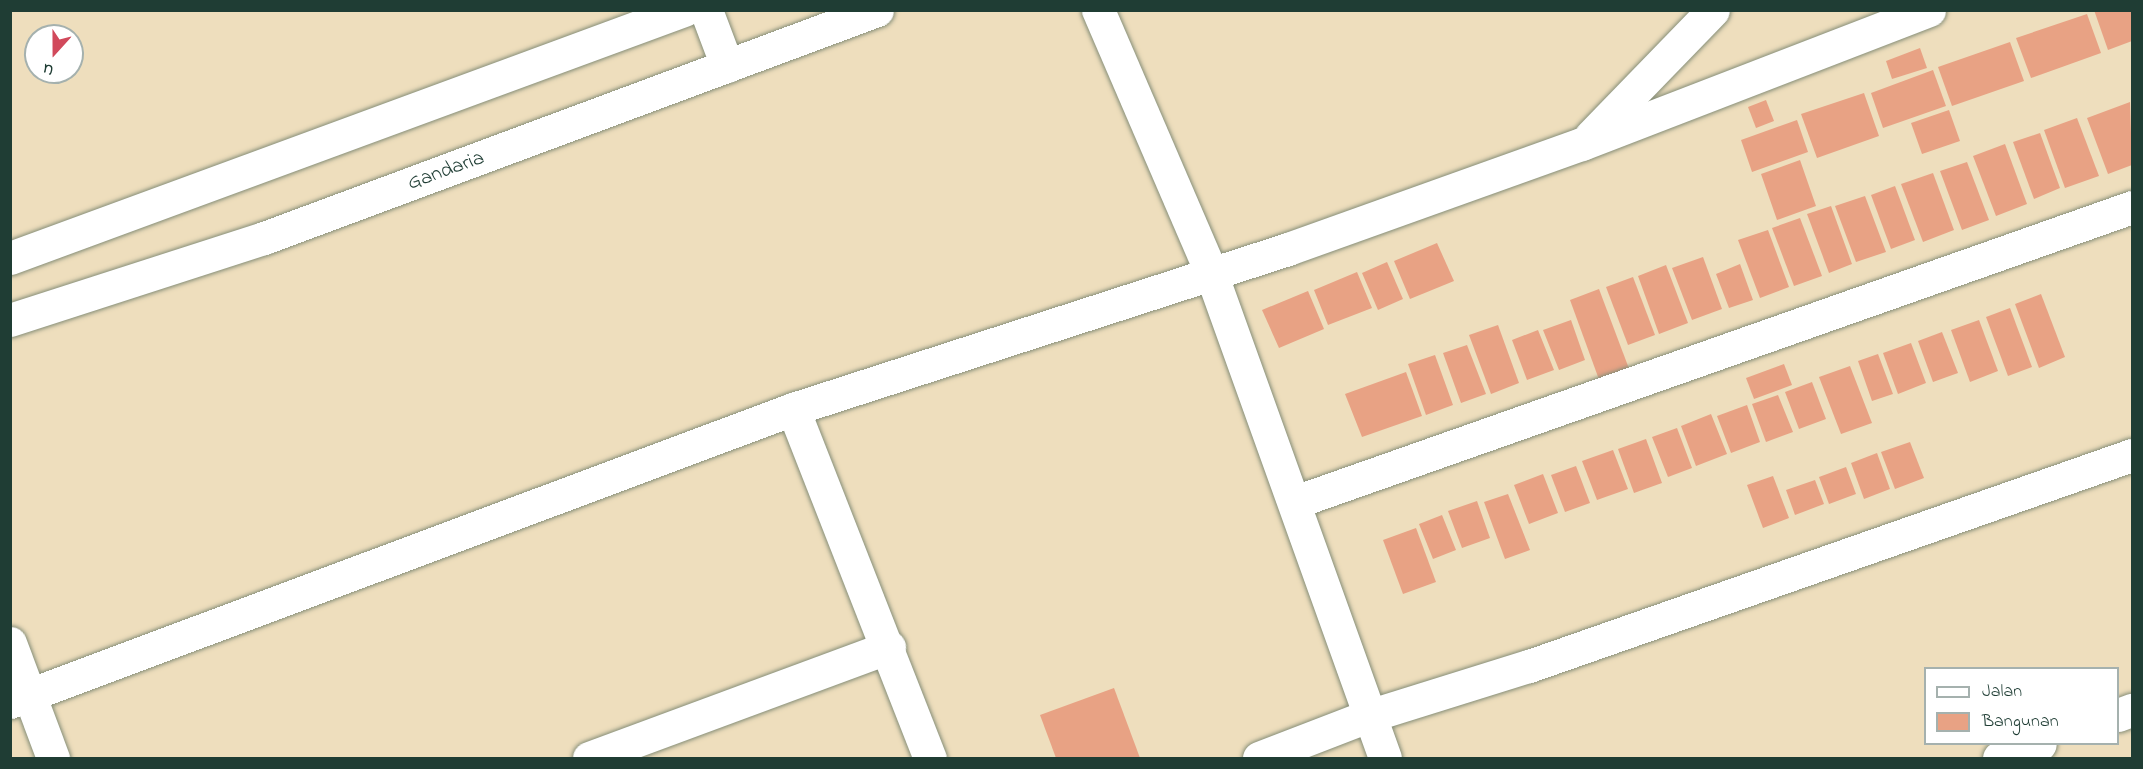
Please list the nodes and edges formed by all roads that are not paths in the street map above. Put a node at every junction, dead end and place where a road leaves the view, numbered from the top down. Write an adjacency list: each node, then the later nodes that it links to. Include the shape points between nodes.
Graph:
1 (684, 10): 10 (street)
2 (706, 10): 7 (street)
3 (877, 10): 7 (street, Gandaria)
4 (1098, 10): 11 (street)
5 (1713, 10): 8 (street)
6 (1929, 10): 8 (street)
7 (727, 66): 12 (street, Gandaria, via 264,238)
8 (1582, 144): 11 (street)
9 (2133, 207): 15 (street)
10 (10, 258)
11 (1211, 273): 13 (street); 15 (street)
12 (10, 321)
13 (793, 409): 17 (street); 18 (street)
14 (2133, 455): 19 (street, via 1529,666)
15 (1295, 502): 19 (street)
16 (10, 643): 18 (street)
17 (889, 647): 22 (street); 23 (street)
18 (20, 699): 21 (street)
19 (1368, 716): 24 (street); 25 (street)
20 (2037, 745): 26 (street)
21 (53, 759)
22 (589, 759)
23 (930, 759)
24 (1259, 759)
25 (1385, 759)
26 (1999, 759)

